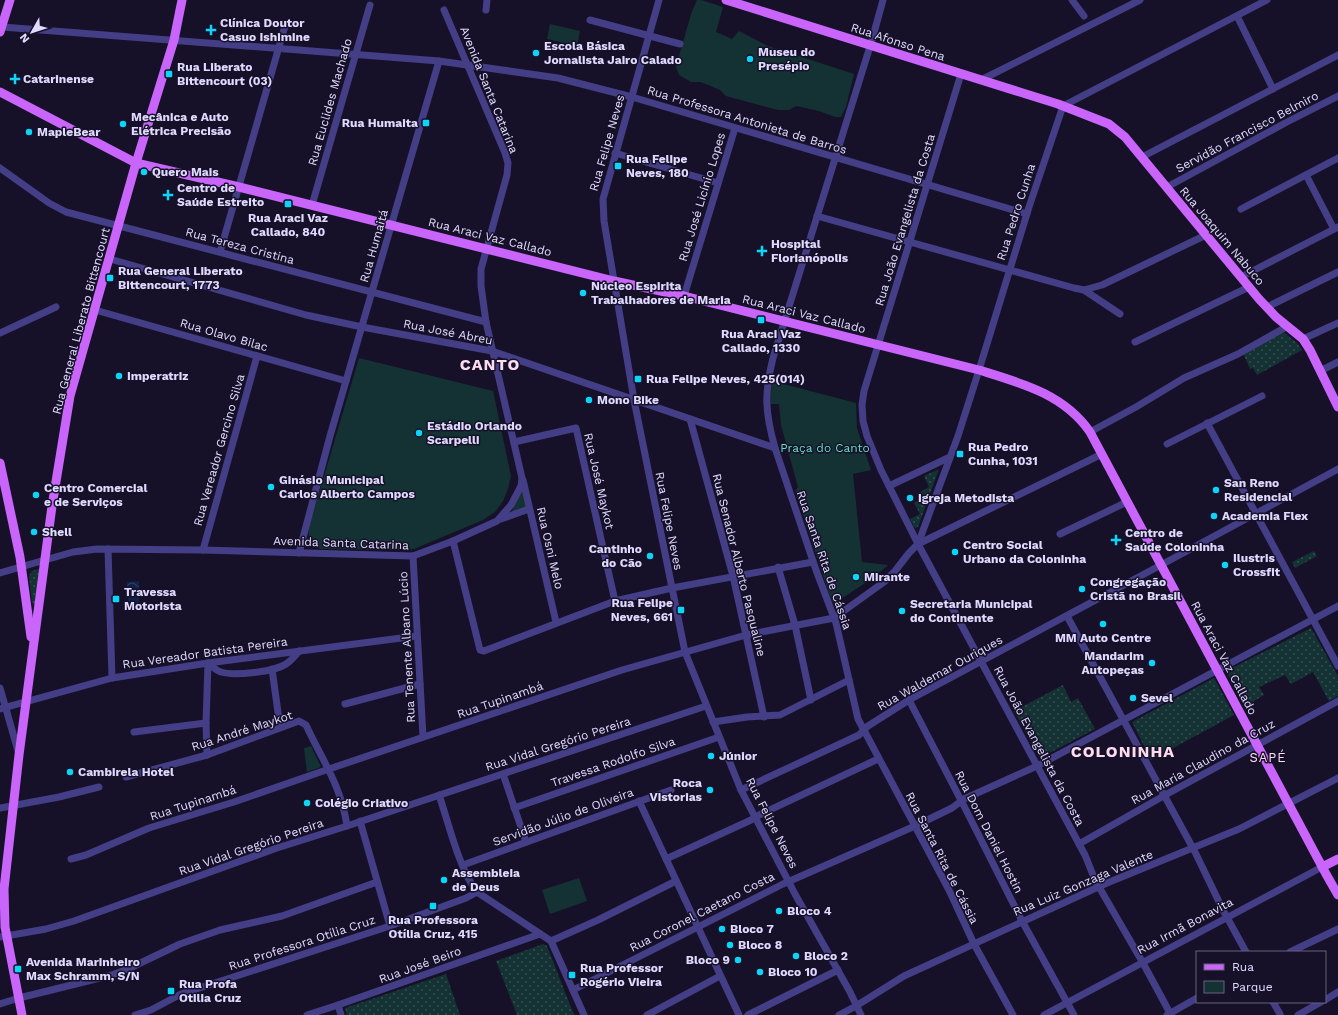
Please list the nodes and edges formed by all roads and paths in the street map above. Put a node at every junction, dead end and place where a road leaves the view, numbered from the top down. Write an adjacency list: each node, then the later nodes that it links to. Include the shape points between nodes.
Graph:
1 (10, 0): 17 (main road)
2 (182, 0): 19 (main road, Rua General Liberato Bittencourt)
3 (487, 0): 12 (street)
4 (659, 0): 18 (street, Rua Felipe Neves)
5 (726, 0): 21 (main road, Rua Afonso Pena)
6 (883, 0): 21 (street, Rua Santa Rita de Cássia)
7 (1072, 0): 13 (street)
8 (1140, 0): 28 (street)
9 (1267, 0): 14 (street)
10 (370, 5): 23 (street, Rua Euclides Machado)
11 (444, 10): 26 (street, Avenida Santa Catarina)
12 (486, 10)
13 (1084, 16)
14 (1237, 16): 29 (street); 33 (street)
15 (590, 20): 18 (street)
16 (285, 26): 22 (street)
17 (1, 30): 19 (street, Rua Professora Antonieta de Barros)
18 (649, 36): 20 (street); 32 (street, Rua Felipe Neves)
19 (174, 40): 22 (street, Rua Professora Antonieta de Barros); 39 (main road, Rua General Liberato Bittencourt)
20 (680, 44)
21 (870, 45): 27 (main road, Rua Afonso Pena); 37 (street, Rua Santa Rita de Cássia)
22 (278, 48): 23 (street, Rua Professora Antonieta de Barros); 44 (street)
23 (356, 54): 25 (street, Rua Professora Antonieta de Barros); 46 (street, Rua Euclides Machado)
24 (1338, 55): 29 (street)
25 (439, 61): 26 (street, Rua Professora Antonieta de Barros); 50 (street, Rua Humaitá)
26 (468, 65): 32 (street, Rua Professora Antonieta de Barros, via 558,78); 55 (street, Avenida Santa Catarina, via 508,163)
27 (961, 74): 28 (main road, Rua Afonso Pena); 43 (street, Rua João Evangelista da Costa)
28 (981, 80): 33 (main road, Rua Afonso Pena)
29 (1272, 89): 36 (street)
30 (0, 92): 39 (main road, Rua Araci Vaz Callado)
31 (1338, 96): 45 (street, Servidão Francisco Belmiro)
32 (632, 97): 34 (street, Rua Professora Antonieta de Barros); 35 (street, Rua Felipe Neves)
33 (1063, 106): 36 (main road, Rua Joaquim Nabuco, via 1109,124 1125,137); 48 (street, Rua Pedro Cunha)
34 (735, 128): 37 (street, Rua Professora Antonieta de Barros); 42 (street, Rua José Licínio Lopes)
35 (616, 153): 42 (street); 61 (street, Rua Felipe Neves, via 602,209)
36 (1142, 157): 45 (main road, Rua Joaquim Nabuco)
37 (836, 158): 43 (street, Rua Professora Antonieta de Barros); 49 (street, Rua Santa Rita de Cássia)
38 (1338, 158): 41 (street)
39 (136, 163): 44 (main road, Rua Araci Vaz Callado); 51 (main road, Rua General Liberato Bittencourt)
40 (0, 168): 51 (street, Rua Tereza Cristina, via 58,208)
41 (1306, 175): 47 (street); 52 (street)
42 (718, 183): 65 (street, Rua José Licínio Lopes)
43 (927, 185): 48 (street, Rua Professora Antonieta de Barros); 54 (street, Rua João Evangelista da Costa)
44 (239, 187): 46 (main road, Rua Araci Vaz Callado); 56 (street)
45 (1167, 187): 53 (main road, Rua Joaquim Nabuco)
46 (312, 205): 50 (main road, Rua Araci Vaz Callado)
47 (1241, 209)
48 (1027, 214): 58 (street, Rua Pedro Cunha)
49 (817, 216): 54 (street); 70 (street, Rua Santa Rita de Cássia)
50 (391, 225): 55 (main road, Rua Araci Vaz Callado); 64 (street, Rua Humaitá)
51 (120, 226): 56 (street, Rua Tereza Cristina); 57 (main road, Rua General Liberato Bittencourt)
52 (1336, 228): 60 (street)
53 (1206, 235): 60 (main road, Rua Joaquim Nabuco); 63 (street, via 1102,285)
54 (910, 242): 58 (street); 78 (street, Rua João Evangelista da Costa)
55 (487, 248): 61 (main road, Rua Araci Vaz Callado); 71 (street, Avenida Santa Catarina, via 481,269)
56 (220, 252): 64 (street, Rua Tereza Cristina)
57 (110, 259): 68 (main road, Rua General Liberato Bittencourt); 74 (street, Rua José Abreu, via 283,309)
58 (1010, 270): 63 (street); 82 (street, Rua Pedro Cunha)
59 (1338, 272): 66 (street)
60 (1241, 277): 62 (main road, Rua Joaquim Nabuco)
61 (614, 281): 65 (main road, Rua Araci Vaz Callado); 86 (street, Rua Felipe Neves)
62 (1249, 287): 66 (main road, Rua Joaquim Nabuco); 77 (street)
63 (1084, 290): 69 (street)
64 (372, 292): 71 (street, Rua Tereza Cristina); 74 (street, Rua Humaitá)
65 (684, 296): 70 (main road, Rua Araci Vaz Callado)
66 (1267, 307): 73 (main road, Rua Joaquim Nabuco)
67 (56, 308): 75 (street)
68 (95, 310): 80 (street, Rua Olavo Bilac); 112 (main road, Rua General Liberato Bittencourt, via 68,406)
69 (1120, 314)
70 (784, 320): 78 (main road, Rua Araci Vaz Callado); 93 (street, Rua Santa Rita de Cássia, via 766,391 766,408)
71 (486, 322): 79 (street, Avenida Santa Catarina)
72 (1338, 323): 76 (street)
73 (1288, 326): 76 (main road, Rua Joaquim Nabuco); 90 (street, via 1238,354 1184,378)
74 (362, 327): 79 (street, Rua José Abreu); 84 (street, Rua Humaitá)
75 (0, 333)
76 (1303, 339): 83 (main road, Rua Joaquim Nabuco)
77 (1136, 342)
78 (878, 344): 82 (main road, Rua Araci Vaz Callado); 100 (street, Rua João Evangelista da Costa, via 864,391 863,420 872,450)
79 (492, 351): 86 (street, Rua José Abreu); 91 (street, Avenida Santa Catarina)
80 (257, 356): 84 (street, Rua Olavo Bilac); 109 (street, Rua Vereador Gercino Silva)
81 (1338, 362): 83 (street)
82 (979, 370): 90 (main road, Rua Araci Vaz Callado, via 1027,386 1061,402 1076,414); 95 (street, Rua Pedro Cunha)
83 (1320, 371): 87 (main road, Rua Joaquim Nabuco)
84 (346, 381): 110 (street, Rua Humaitá)
85 (1262, 396): 89 (street)
86 (634, 400): 88 (street, Rua José Abreu); 119 (street, Rua Felipe Neves)
87 (1338, 407)
88 (690, 419): 93 (street, Rua José Abreu); 118 (street, Rua Senador Alberto Pasqualine)
89 (1207, 423): 92 (street); 103 (street)
90 (1090, 432): 94 (main road, Rua Araci Vaz Callado)
91 (514, 442): 99 (street, Avenida Santa Catarina); 120 (street, Rua José Maykot, via 576,428)
92 (1167, 444)
93 (775, 448): 113 (street, Rua Santa Rita de Cássia)
94 (1102, 454): 101 (main road, Rua Araci Vaz Callado); 107 (street)
95 (950, 457): 100 (street); 107 (street, Rua Pedro Cunha)
96 (0, 463): 98 (main road)
97 (1338, 469): 103 (street, Rua Waldemar Ouriques)
98 (2, 478): 115 (main road)
99 (522, 478): 102 (street, Rua Osni Melo); 104 (street, Avenida Santa Catarina, via 521,486 511,505)
100 (889, 486): 107 (street, Rua João Evangelista da Costa)
101 (1127, 502): 105 (street); 114 (main road, Rua Araci Vaz Callado)
102 (530, 509): 104 (street); 125 (street, Rua Osni Melo)
103 (1256, 513): 114 (street, Rua Waldemar Ouriques); 124 (street)
104 (497, 520): 106 (street, Avenida Santa Catarina)
105 (1060, 534)
106 (453, 541): 111 (street, Avenida Santa Catarina); 125 (street, via 480,650 484,651)
107 (918, 544): 123 (street, Rua Tupinambá, via 884,582); 132 (street, Rua João Evangelista da Costa)
108 (108, 549): 109 (street, Avenida Santa Catarina); 112 (street, Avenida Santa Catarina, via 82,550); 137 (street)
109 (203, 550): 110 (street, Avenida Santa Catarina)
110 (299, 552): 111 (street, Avenida Santa Catarina)
111 (413, 556): 128 (street, Rua Tenente Albano Lúcio)
112 (45, 560): 115 (street, Avenida Santa Catarina); 131 (main road, Rua General Liberato Bittencourt)
113 (813, 562): 116 (street); 123 (street, Rua Santa Rita de Cássia)
114 (1161, 566): 122 (street, Rua Waldemar Ouriques); 136 (main road, Rua Araci Vaz Callado)
115 (22, 567): 117 (street, Avenida Santa Catarina); 131 (main road)
116 (778, 567): 118 (street); 126 (street)
117 (0, 573)
118 (733, 576): 119 (street); 127 (street, Rua Senador Alberto Pasqualine)
119 (672, 588): 120 (street); 130 (street, Rua Felipe Neves)
120 (615, 601): 125 (street)
121 (1338, 606): 124 (street, Rua Coronel Caetano Costa)
122 (1067, 616): 132 (street, Rua Waldemar Ouriques); 149 (street)
123 (834, 618): 126 (street, Rua Tupinambá); 138 (street, Rua Santa Rita de Cássia)
124 (1313, 619): 134 (street); 136 (street, Rua Coronel Caetano Costa)
125 (556, 622)
126 (794, 625): 127 (street, Rua Tupinambá); 141 (street)
127 (746, 635): 130 (street, Rua Tupinambá); 148 (street, Rua Senador Alberto Pasqualine)
128 (417, 636): 129 (street, Rua Vereador Batista Pereira); 139 (street, Rua Tenente Albano Lúcio)
129 (299, 651): 133 (street, Rua Vereador Batista Pereira); 135 (street, via 292,660)
130 (685, 652): 146 (street, Rua Felipe Neves); 155 (street, Rua Tupinambá, via 622,670)
131 (32, 655): 143 (main road)
132 (981, 662): 142 (street, Rua Waldemar Ouriques); 161 (street, Rua João Evangelista da Costa)
133 (208, 663): 135 (street, via 219,672 230,674); 137 (street, Rua Vereador Batista Pereira); 151 (street)
134 (1338, 666)
135 (272, 669): 152 (street)
136 (1217, 670): 149 (street, Rua Coronel Caetano Costa); 157 (main road, Rua Araci Vaz Callado)
137 (112, 678): 143 (street, Rua Vereador Batista Pereira)
138 (849, 680): 141 (street); 153 (street, Rua Santa Rita de Cássia, via 855,712)
139 (420, 684): 145 (street); 155 (street, Rua Tenente Albano Lúcio)
140 (0, 688): 147 (street)
141 (811, 700): 148 (street, via 780,715)
142 (909, 700): 153 (street, Rua Waldemar Ouriques); 172 (street, Rua Dom Daniel Hostin)
143 (26, 701): 147 (street, Rua Vereador Batista Pereira); 158 (main road)
144 (1338, 701): 157 (street, Rua Maria Claudino da Cruz)
145 (345, 704)
146 (706, 706): 150 (street, Rua Felipe Neves); 163 (street, Rua Vidal Gregório Pereira)
147 (3, 708): 158 (street)
148 (764, 717): 150 (street)
149 (1124, 720): 161 (street, Rua Coronel Caetano Costa); 170 (street)
150 (713, 722): 156 (street, Rua Felipe Neves)
151 (206, 723): 154 (street); 159 (street)
152 (280, 728): 159 (street, Rua André Maykot); 162 (street, Rua André Maykot, via 299,722 306,725)
153 (864, 730): 160 (street, Rua Santa Rita de Cássia); 168 (street, Rua Waldemar Ouriques, via 859,735)
154 (134, 732)
155 (423, 737): 162 (street, Rua Tupinambá)
156 (719, 737): 168 (street, Rua Felipe Neves); 176 (street, Travessa Rodolfo Silva)
157 (1257, 745): 170 (street, Rua Maria Claudino da Cruz); 173 (main road, Rua Araci Vaz Callado)
158 (20, 755): 174 (main road)
159 (208, 755): 164 (street, Rua André Maykot)
160 (878, 759): 177 (street); 180 (street, Rua Santa Rita de Cássia)
161 (1037, 766): 172 (street, Rua Coronel Caetano Costa); 182 (street, Rua João Evangelista da Costa)
162 (329, 768): 179 (street, Rua André Maykot); 184 (street, Rua Tupinambá, via 234,802 149,828)
163 (503, 774): 169 (street, Rua Vidal Gregório Pereira); 176 (street)
164 (126, 777)
165 (1338, 778): 173 (street, Rua Luiz Gonzaga Valente)
166 (99, 787): 174 (street)
167 (671, 790): 171 (street, Servidão Júlio de Oliveira)
168 (741, 790): 177 (street, Rua Felipe Neves)
169 (439, 795): 178 (street, Rua Vidal Gregório Pereira); 187 (street)
170 (1164, 795): 182 (street, Rua Maria Claudino da Cruz); 183 (street)
171 (639, 802): 181 (street, Servidão Júlio de Oliveira); 185 (street)
172 (962, 802): 180 (street, Rua Coronel Caetano Costa); 196 (street, Rua Dom Daniel Hostin)
173 (1288, 804): 183 (street, Rua Luiz Gonzaga Valente, via 1239,829); 188 (main road, Rua Araci Vaz Callado)
174 (14, 806): 175 (street); 201 (main road, via 4,889)
175 (0, 808)
176 (514, 808): 181 (street)
177 (755, 817): 185 (street); 190 (street, Rua Felipe Neves)
178 (360, 821): 179 (street, Rua Vidal Gregório Pereira); 191 (street)
179 (347, 826): 201 (street, Rua Vidal Gregório Pereira, via 269,851 74,921 46,929)
180 (915, 826): 190 (street, Rua Coronel Caetano Costa); 203 (street, Rua Santa Rita de Cássia)
181 (526, 842): 187 (street, Servidão Júlio de Oliveira)
182 (1079, 844): 192 (street, Rua João Evangelista da Costa)
183 (1193, 848): 192 (street, Rua Luiz Gonzaga Valente); 195 (street)
184 (72, 859)
185 (666, 859): 189 (street)
186 (1338, 859): 188 (main road, Rua Irmã Bonavita)
187 (462, 865): 193 (street)
188 (1322, 867): 194 (main road, Rua Araci Vaz Callado); 195 (street, Rua Irmã Bonavita)
189 (676, 881): 198 (street); 202 (street)
190 (789, 881): 198 (street, Rua Coronel Caetano Costa); 207 (street, Rua Felipe Neves)
191 (377, 882): 197 (street); 211 (street, via 282,916 220,930 180,944 112,975)
192 (1099, 886): 196 (street, Rua Luiz Gonzaga Valente); 206 (street, Rua João Evangelista da Costa)
193 (477, 892): 197 (street, Rua Professora Otília Cruz); 200 (street)
194 (1338, 895)
195 (1227, 917): 204 (street); 206 (street, Rua Irmã Bonavita)
196 (1022, 921): 203 (street, Rua Luiz Gonzaga Valente); 214 (street, Rua Dom Daniel Hostin)
197 (390, 926): 223 (street, Rua Professora Otília Cruz, via 181,994)
198 (697, 927): 208 (street); 209 (street, Rua Coronel Caetano Costa)
199 (1338, 929): 205 (street)
200 (540, 934): 202 (street); 218 (street, Rua José Beiro)
201 (3, 936): 211 (main road)
202 (551, 941): 209 (street)
203 (974, 944): 219 (street, Rua Luiz Gonzaga Valente, via 904,976); 232 (street, Rua Santa Rita de Cássia)
204 (1245, 951)
205 (1292, 951)
206 (1143, 963): 214 (street, Rua Irmã Bonavita); 220 (street, Rua João Evangelista da Costa)
207 (838, 970): 219 (street, Rua Felipe Neves); 229 (street)
208 (720, 976): 227 (street); 228 (street)
209 (573, 990): 226 (street)
210 (1338, 992): 213 (street)
211 (19, 998): 217 (street); 222 (main road)
212 (1196, 999): 220 (street)
213 (1326, 999)
214 (1068, 1003): 233 (street, Rua Irmã Bonavita); 234 (street, Rua Dom Daniel Hostin)
215 (1274, 1003): 221 (street)
216 (1319, 1003): 235 (street)
217 (0, 1004)
218 (338, 1005): 224 (street, Rua José Beiro); 225 (street)
219 (856, 1006): 230 (street, Rua Luiz Gonzaga Valente); 231 (street, Rua Felipe Neves)
220 (1169, 1014)
221 (1280, 1014)
222 (22, 1015)
223 (135, 1015)
224 (306, 1015)
225 (341, 1015)
226 (584, 1015)
227 (647, 1015)
228 (739, 1015)
229 (748, 1015)
230 (840, 1015)
231 (861, 1015)
232 (1013, 1015)
233 (1044, 1015)
234 (1074, 1015)
235 (1298, 1015)

